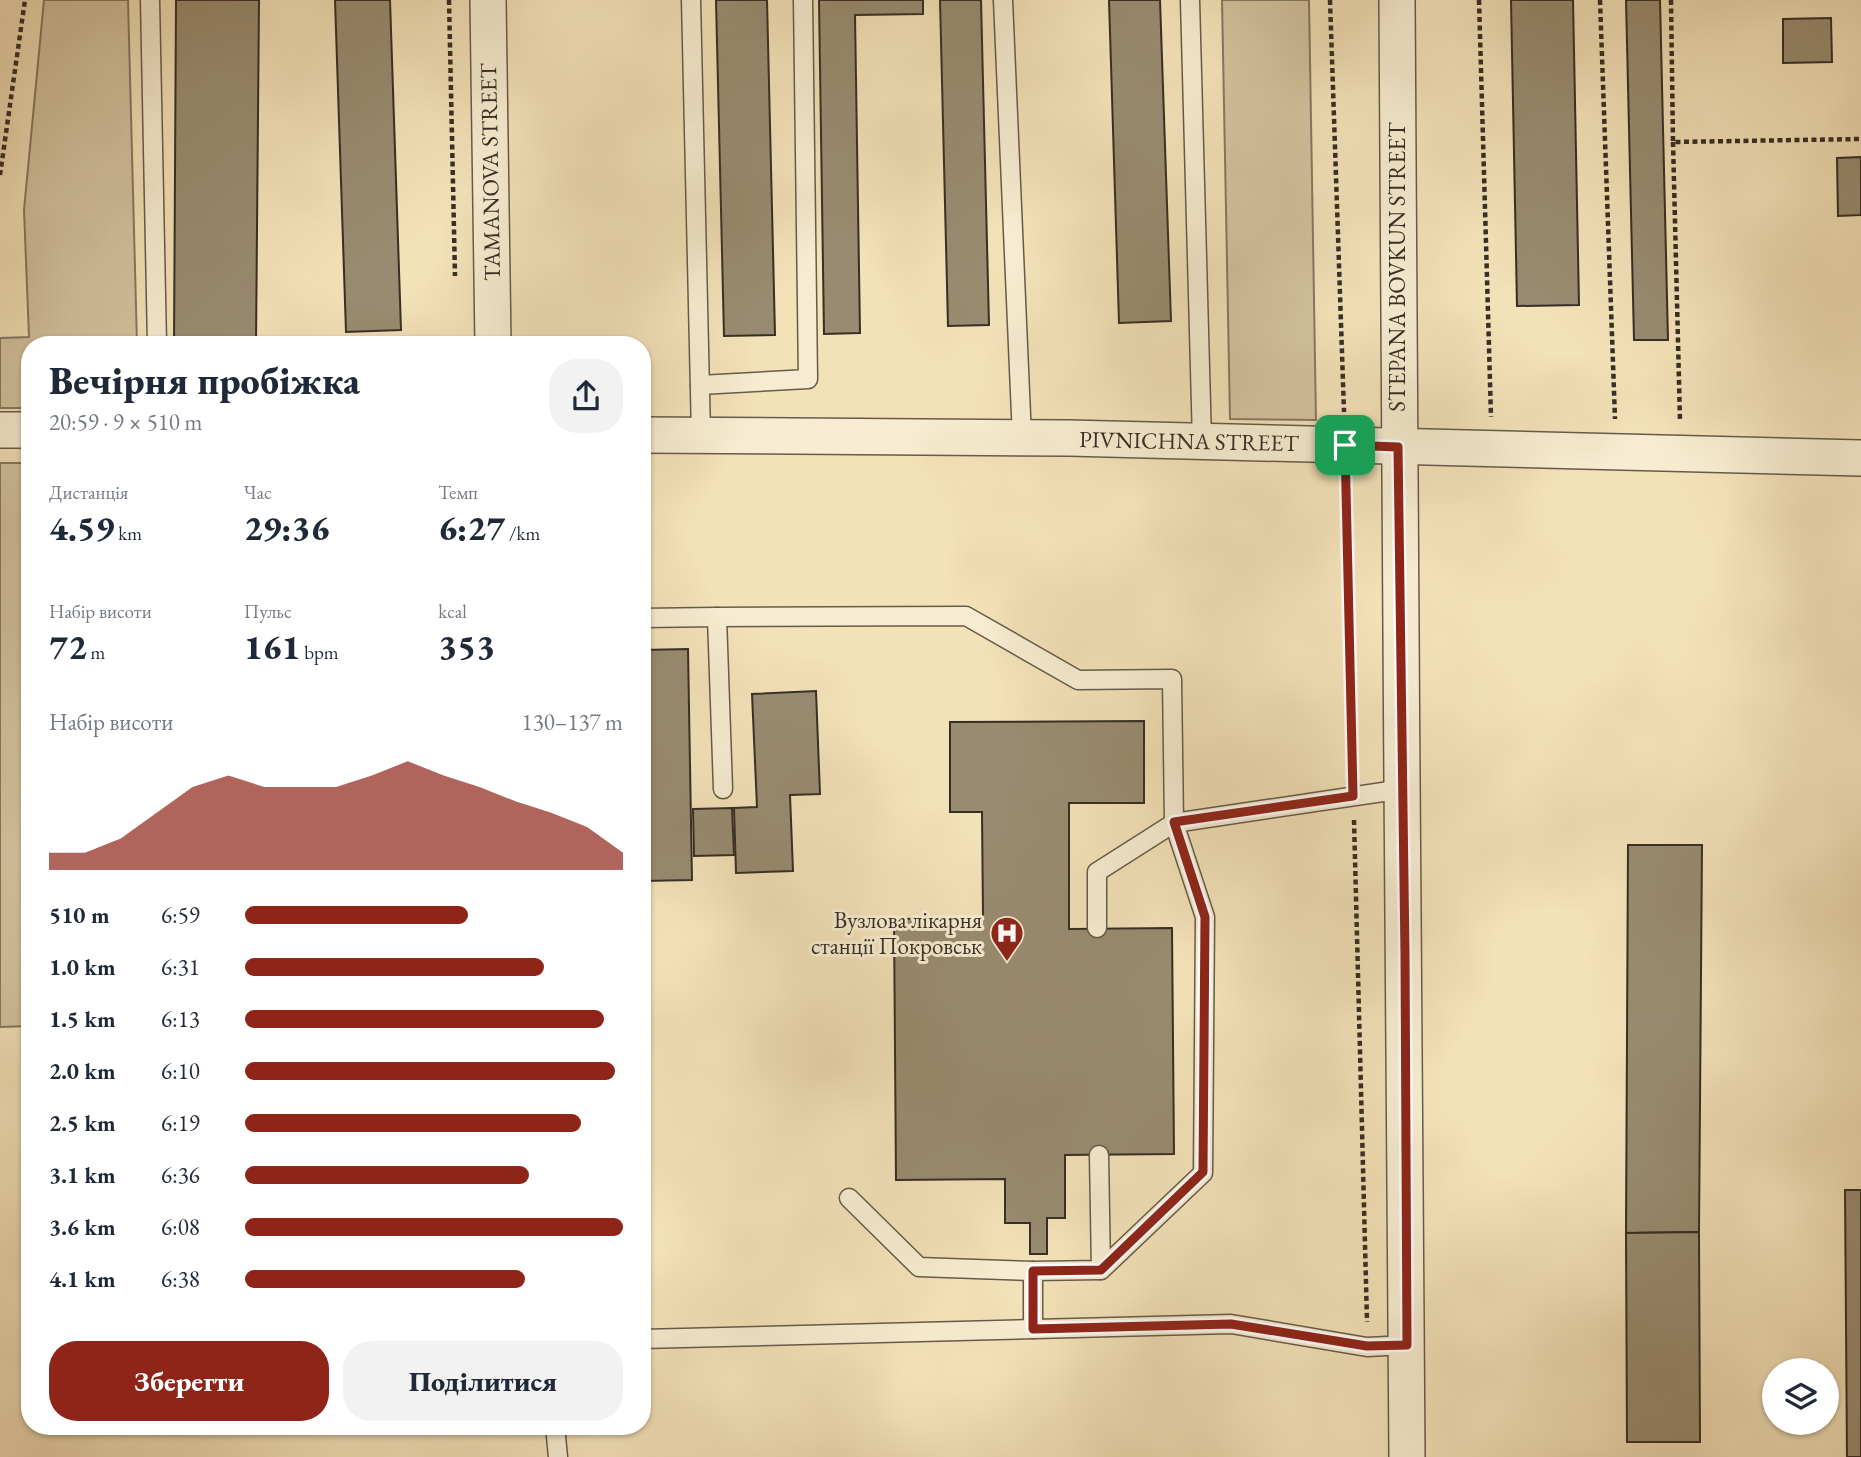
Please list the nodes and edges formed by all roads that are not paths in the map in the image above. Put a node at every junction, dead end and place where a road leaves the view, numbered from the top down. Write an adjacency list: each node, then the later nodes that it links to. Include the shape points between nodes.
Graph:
1 (150, 0): 8 (lane)
2 (488, 0): 9 (street, TAMANOVA STREET)
3 (691, 0): 10 (lane)
4 (803, 0): 10 (lane, via 808,379)
5 (1003, 0): 15 (lane)
6 (1190, 0): 16 (lane)
7 (1397, 0): 17 (street, STEPANA BOVKUN STREET)
8 (157, 336)
9 (493, 336)
10 (699, 385): 14 (lane)
11 (0, 430): 12 (street)
12 (21, 430)
13 (651, 435): 14 (street, PIVNICHNA STREET)
14 (701, 435): 15 (street, PIVNICHNA STREET)
15 (1022, 438): 16 (street, PIVNICHNA STREET)
16 (1202, 442): 17 (street, PIVNICHNA STREET)
17 (1398, 447): 18 (street, PIVNICHNA STREET); 22 (street, STEPANA BOVKUN STREET)
18 (1861, 458)
19 (717, 617): 20 (lane); 21 (lane); 23 (lane, via 966,616 1078,680 1172,679)
20 (651, 618)
21 (723, 789)
22 (1403, 789): 23 (lane); 31 (street, STEPANA BOVKUN STREET)
23 (1174, 822): 24 (lane, via 1097,872); 27 (lane, via 1205,917 1203,1172)
24 (1097, 928)
25 (1099, 1155): 27 (lane)
26 (849, 1198): 28 (lane, via 919,1267)
27 (1101, 1270): 28 (lane)
28 (1033, 1271): 29 (lane)
29 (1033, 1329): 30 (lane); 31 (lane, via 1231,1324 1367,1346)
30 (651, 1339)
31 (1407, 1345): 34 (street, STEPANA BOVKUN STREET)
32 (556, 1435): 33 (lane)
33 (558, 1457)
34 (1408, 1457)

